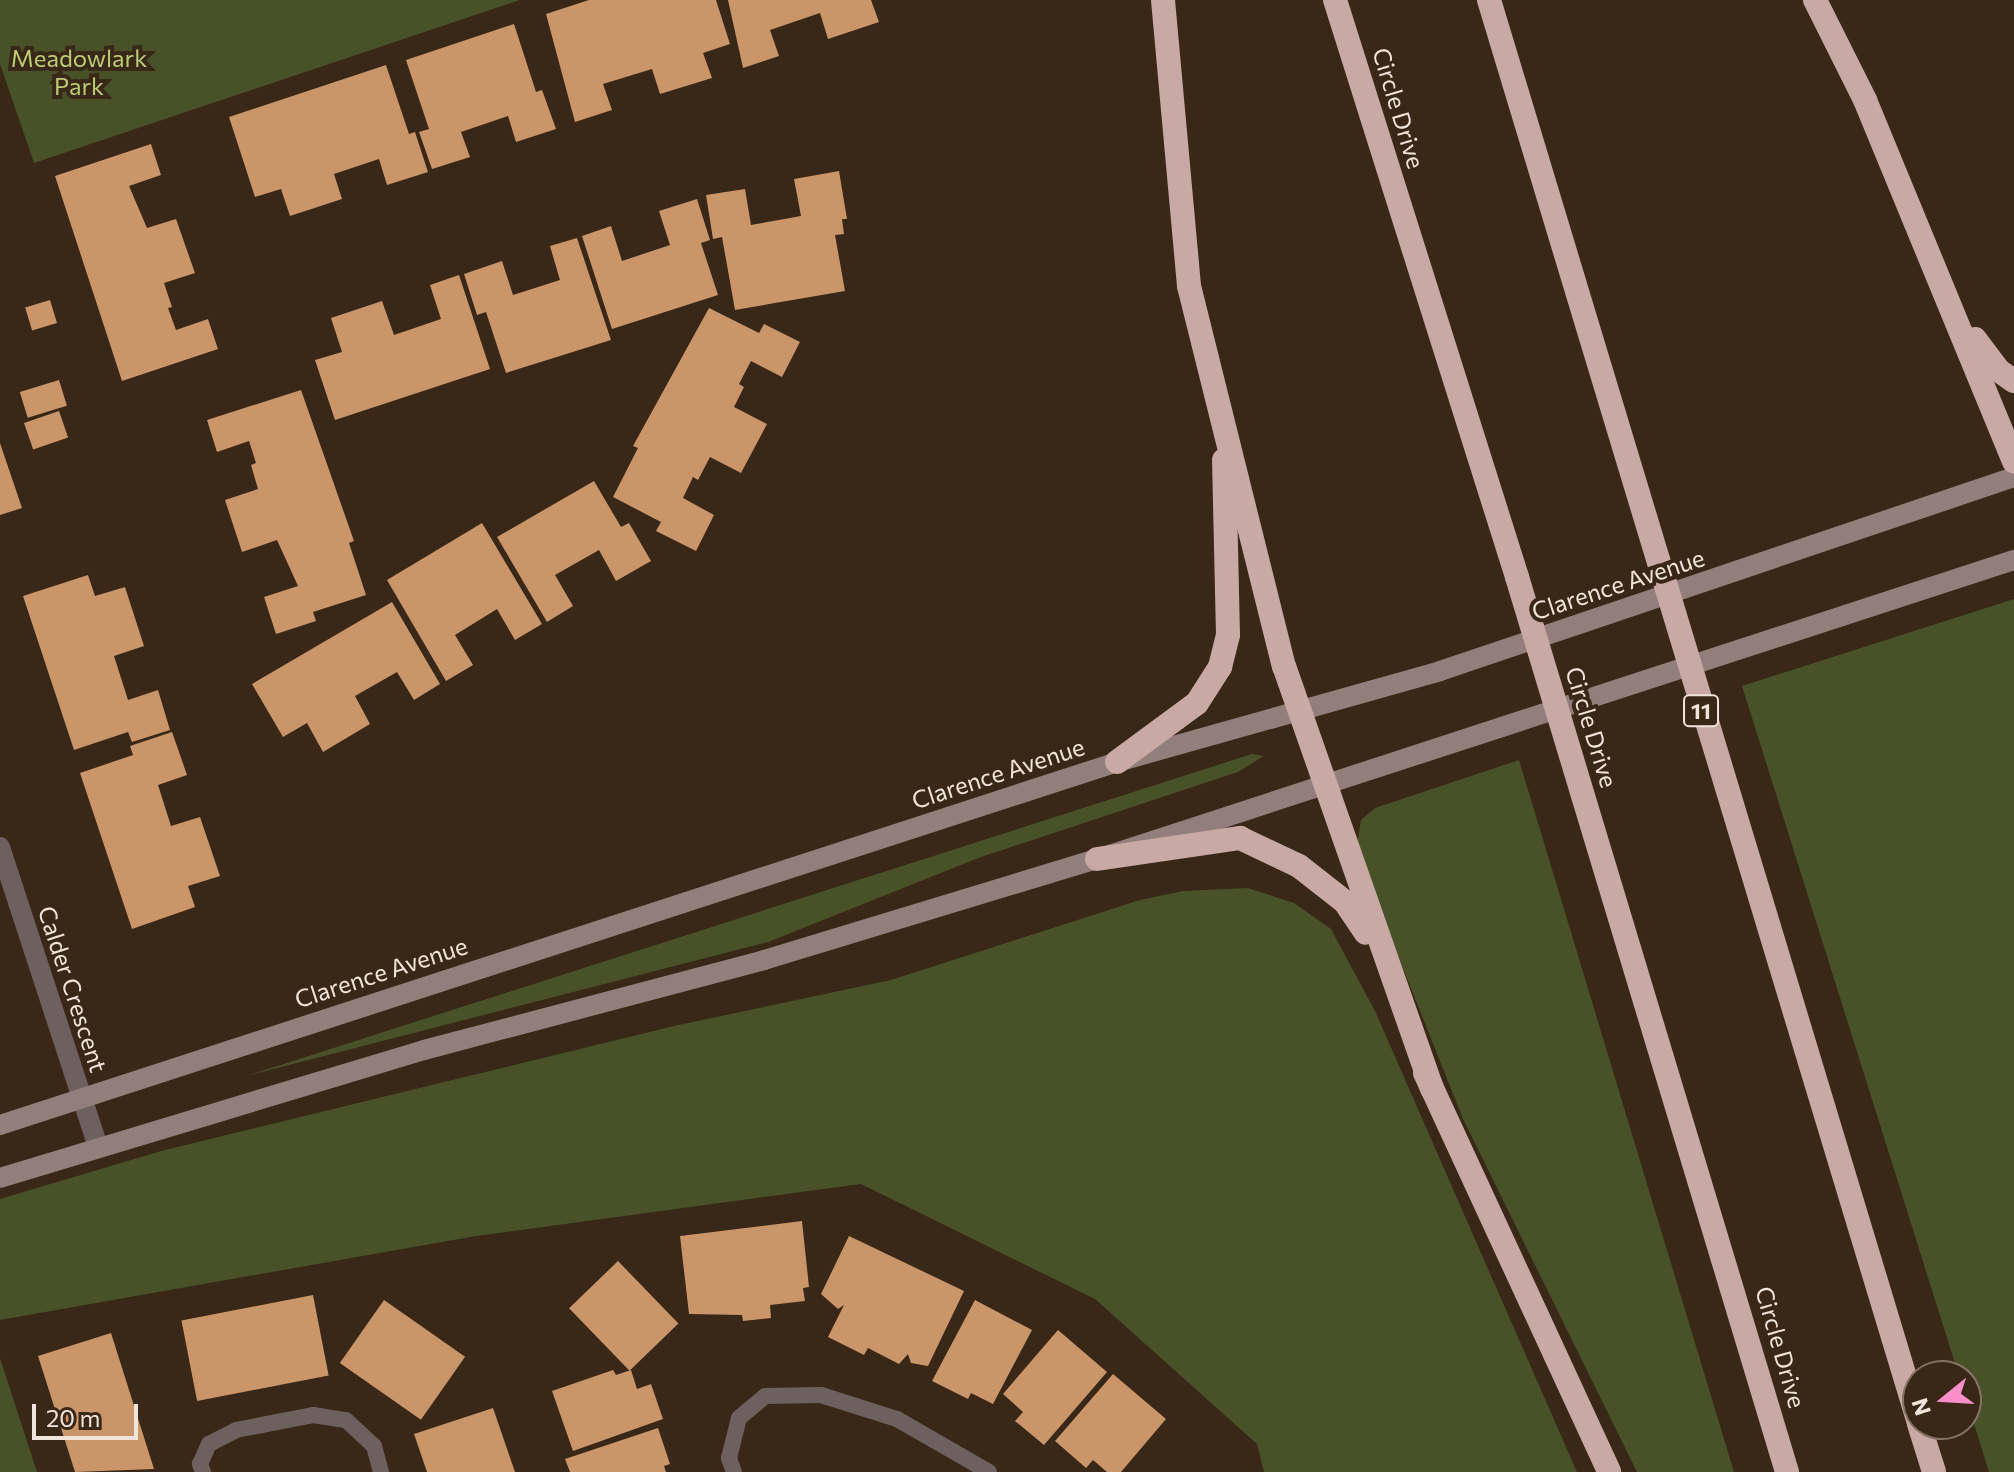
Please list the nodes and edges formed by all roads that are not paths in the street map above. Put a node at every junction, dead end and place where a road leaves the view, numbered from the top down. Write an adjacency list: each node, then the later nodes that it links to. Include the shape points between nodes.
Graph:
1 (1163, 0): 7 (highway, via 1189,286)
2 (1335, 0): 22 (highway, Circle Drive)
3 (1489, 0): 21 (highway, 11)
4 (1815, 0): 5 (highway, via 1865,100)
5 (1952, 307): 6 (highway, via 1998,370); 8 (highway)
6 (2014, 381)
7 (1222, 414): 11 (highway); 12 (highway, via 1228,635 1220,667 1197,703)
8 (2014, 462)
9 (2014, 477): 11 (main road, Clarence Avenue, via 1440,671)
10 (2014, 560): 13 (main road)
11 (1298, 711): 12 (main road, Clarence Avenue); 13 (highway)
12 (1117, 762): 17 (main road, Clarence Avenue)
13 (1321, 784): 15 (main road); 16 (highway)
14 (0, 847): 17 (street, Calder Crescent)
15 (1097, 859): 16 (highway, via 1240,838 1299,866 1345,902 1374,946); 19 (main road, via 764,960 424,1050)
16 (1432, 1089): 28 (highway)
17 (81, 1096): 18 (main road, Clarence Avenue); 19 (street, Calder Crescent)
18 (0, 1125)
19 (98, 1146): 20 (main road)
20 (0, 1178)
21 (1902, 1369)
22 (1763, 1381): 29 (highway, Circle Drive); 30 (highway)
23 (1924, 1440): 31 (highway, 11)
24 (203, 1472): 25 (lane, via 200,1464 209,1444 236,1430 313,1415 346,1420 374,1446)
25 (381, 1472)
26 (734, 1472): 27 (lane, via 729,1458 739,1418 765,1396 821,1395 897,1419)
27 (989, 1472)
28 (1609, 1472)
29 (1787, 1472)
30 (1803, 1472)
31 (1934, 1472)

